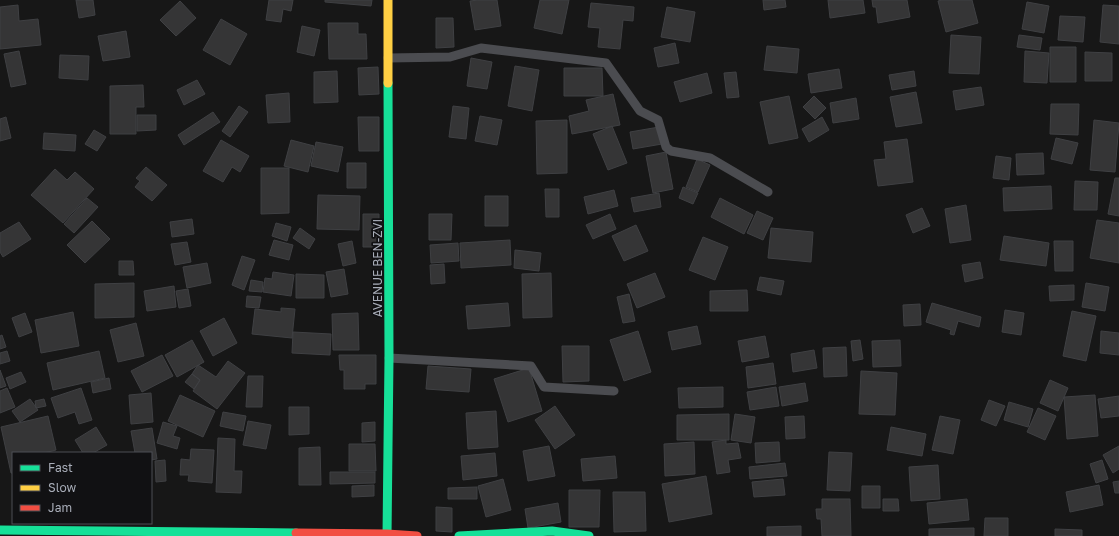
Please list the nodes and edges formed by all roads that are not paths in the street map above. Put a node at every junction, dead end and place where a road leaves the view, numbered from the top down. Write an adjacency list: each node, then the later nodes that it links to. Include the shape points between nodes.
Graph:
1 (388, 0): 2 (street, AVENUE BEN-ZVI)
2 (388, 58): 3 (lane, via 450,57 481,48 606,63 640,111 658,120 666,146 671,151 710,158); 4 (street, AVENUE BEN-ZVI)
3 (768, 192)
4 (390, 358): 5 (lane, via 531,366 544,387); 7 (street, AVENUE BEN-ZVI)
5 (614, 391)
6 (0, 530): 7 (street)
7 (387, 535): 8 (street)
8 (417, 536)
9 (459, 536): 10 (street, via 552,531)
10 (589, 536)

